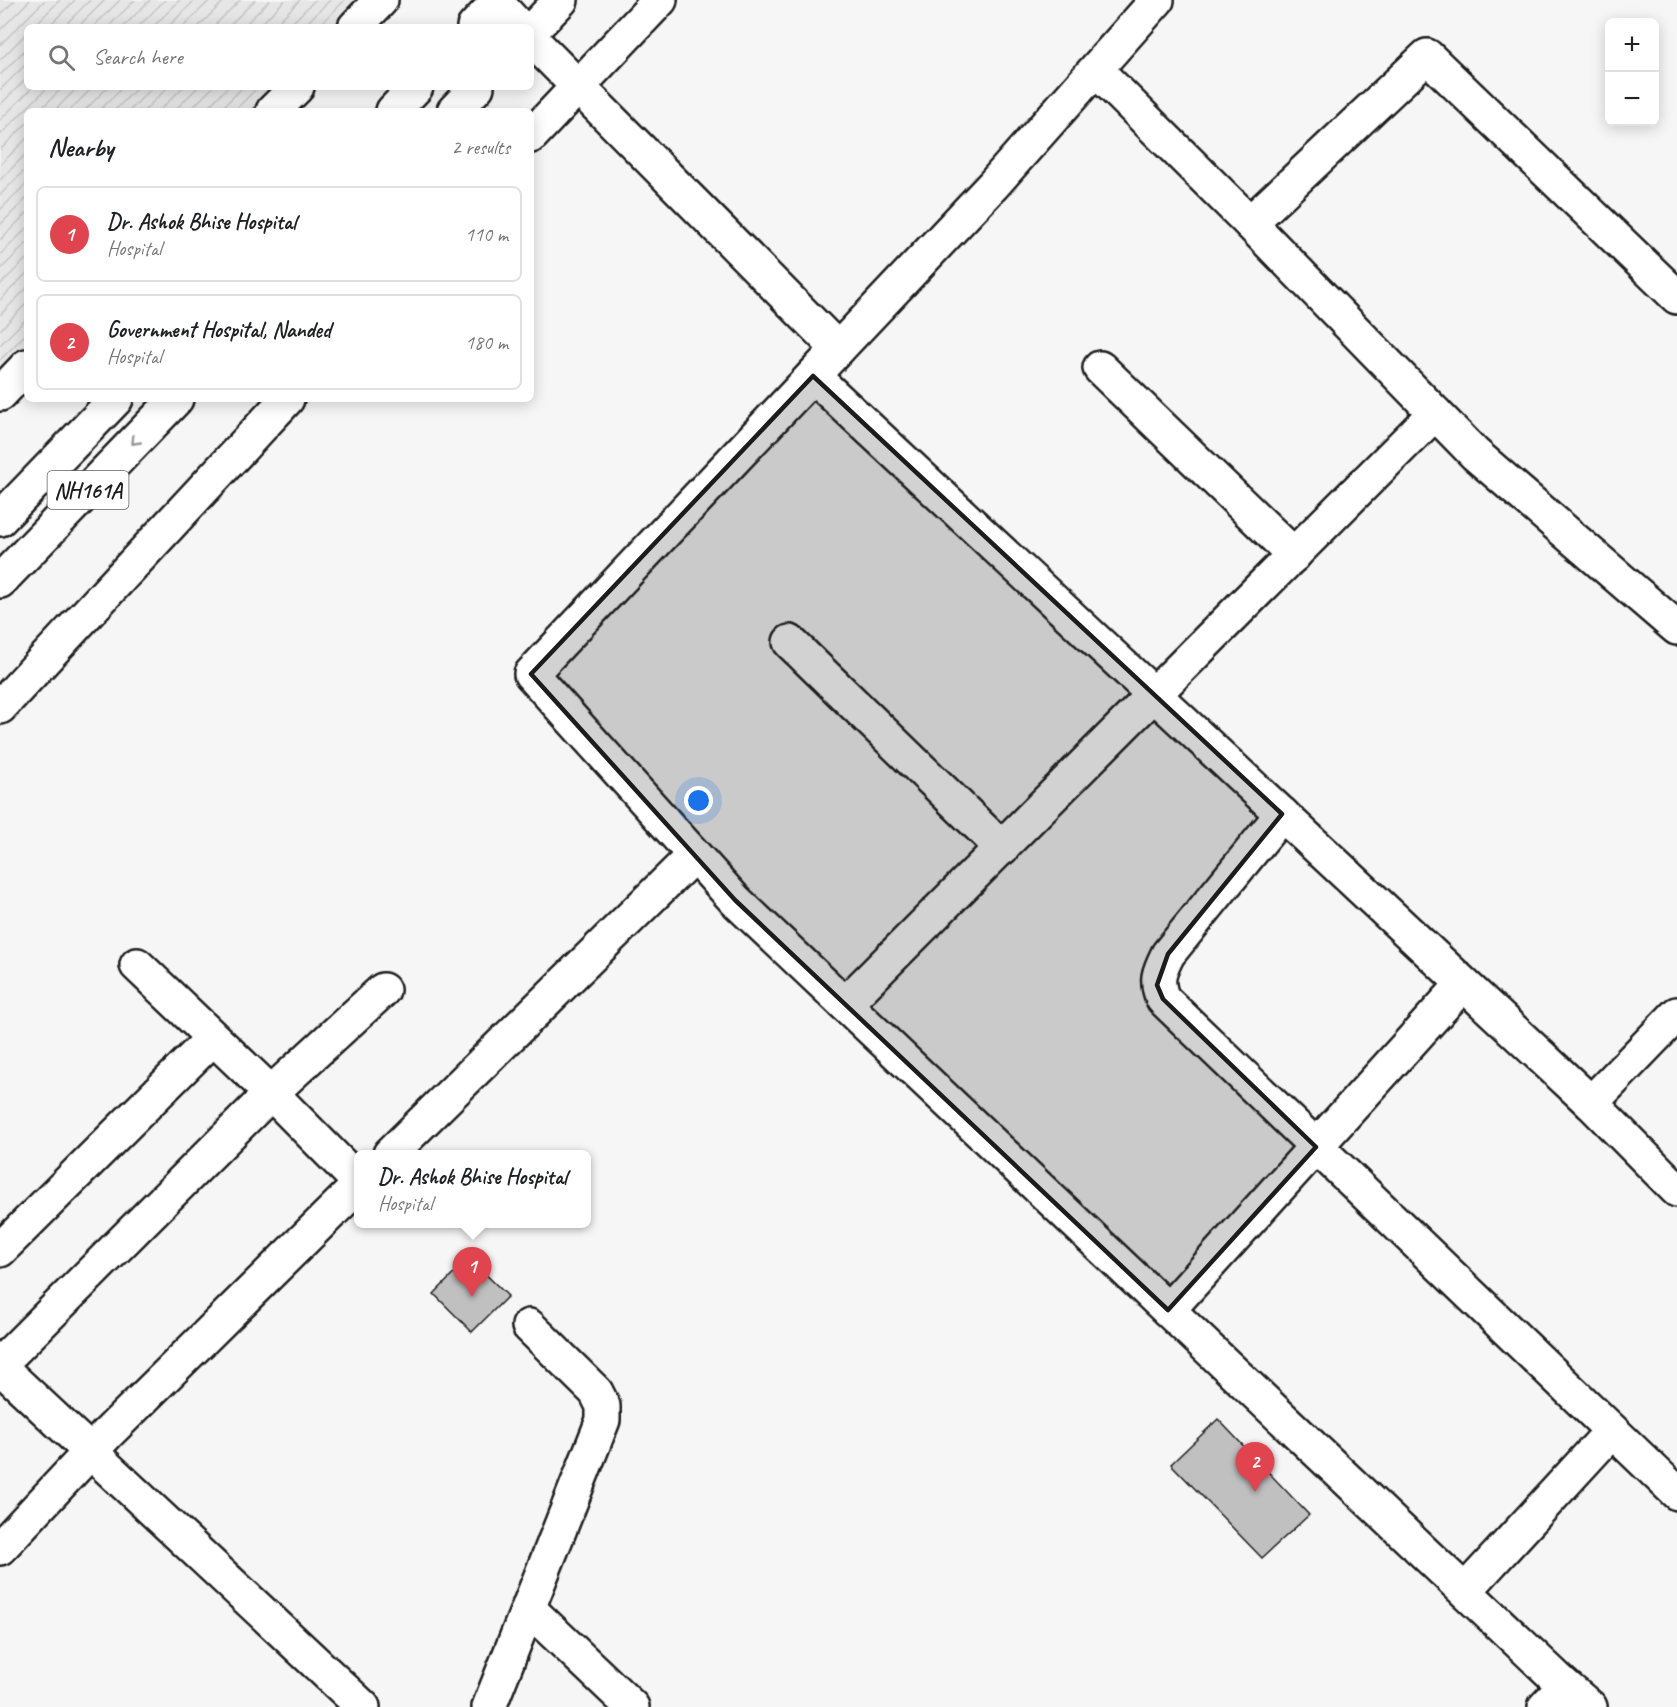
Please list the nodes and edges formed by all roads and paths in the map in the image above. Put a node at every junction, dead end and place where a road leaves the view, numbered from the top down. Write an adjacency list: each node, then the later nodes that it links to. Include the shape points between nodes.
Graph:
1 (381, 0): 6 (main road)
2 (561, 0): 9 (main road)
3 (660, 0): 12 (main road)
4 (1157, 0): 11 (main road)
5 (498, 1): 7 (main road); 8 (main road)
6 (358, 24)
7 (477, 24)
8 (517, 24)
9 (534, 28)
10 (534, 42): 12 (main road)
11 (1096, 70): 20 (main road); 22 (main road)
12 (577, 86): 19 (main road); 22 (main road)
13 (294, 90): 16 (main road)
14 (413, 90): 17 (main road)
15 (474, 90): 18 (main road)
16 (276, 108)
17 (396, 108)
18 (457, 108)
19 (534, 133)
20 (1250, 223): 21 (main road, via 1427,56); 30 (main road)
21 (1677, 297)
22 (838, 349): 25 (main road)
23 (1100, 368): 32 (main road)
24 (24, 369): 26 (main road)
25 (813, 375): 36 (main road); 40 (main road, via 531,674)
26 (0, 394)
27 (113, 402): 31 (main road, NH161A)
28 (173, 402): 33 (main road, NH161A, one-way to 33)
29 (283, 402): 37 (main road)
30 (1435, 413): 32 (main road); 34 (main road, via 1475,454)
31 (0, 519)
32 (1294, 555): 36 (main road)
33 (0, 581)
34 (1677, 628)
35 (790, 642): 39 (main road)
36 (1155, 695): 38 (main road); 39 (main road)
37 (0, 707)
38 (1282, 814): 42 (main road); 49 (main road, via 1168,954 1157,985 1163,999)
39 (1002, 848): 44 (main road)
40 (694, 855): 44 (main road, via 735,900); 50 (main road)
41 (137, 964): 46 (main road)
42 (1463, 984): 48 (main road); 49 (main road)
43 (383, 990): 47 (main road)
44 (845, 1004): 55 (main road)
45 (1677, 1014): 48 (main road)
46 (213, 1039): 47 (main road); 54 (main road)
47 (271, 1093): 51 (main road); 57 (main road)
48 (1591, 1103): 53 (main road)
49 (1316, 1147): 55 (main road); 58 (main road)
50 (395, 1150)
51 (354, 1177)
52 (354, 1190): 59 (main road)
53 (1677, 1190)
54 (0, 1250)
55 (1168, 1310): 62 (main road)
56 (529, 1326): 63 (main road, via 597,1392 603,1406 599,1435)
57 (0, 1365): 59 (main road)
58 (1612, 1431): 60 (main road); 62 (main road)
59 (91, 1451): 61 (main road); 65 (main road)
60 (1677, 1494)
61 (0, 1548)
62 (1465, 1591): 64 (main road)
63 (529, 1608): 66 (main road); 67 (main road)
64 (1555, 1696): 68 (main road)
65 (363, 1707)
66 (489, 1707)
67 (632, 1707)
68 (1590, 1707)

